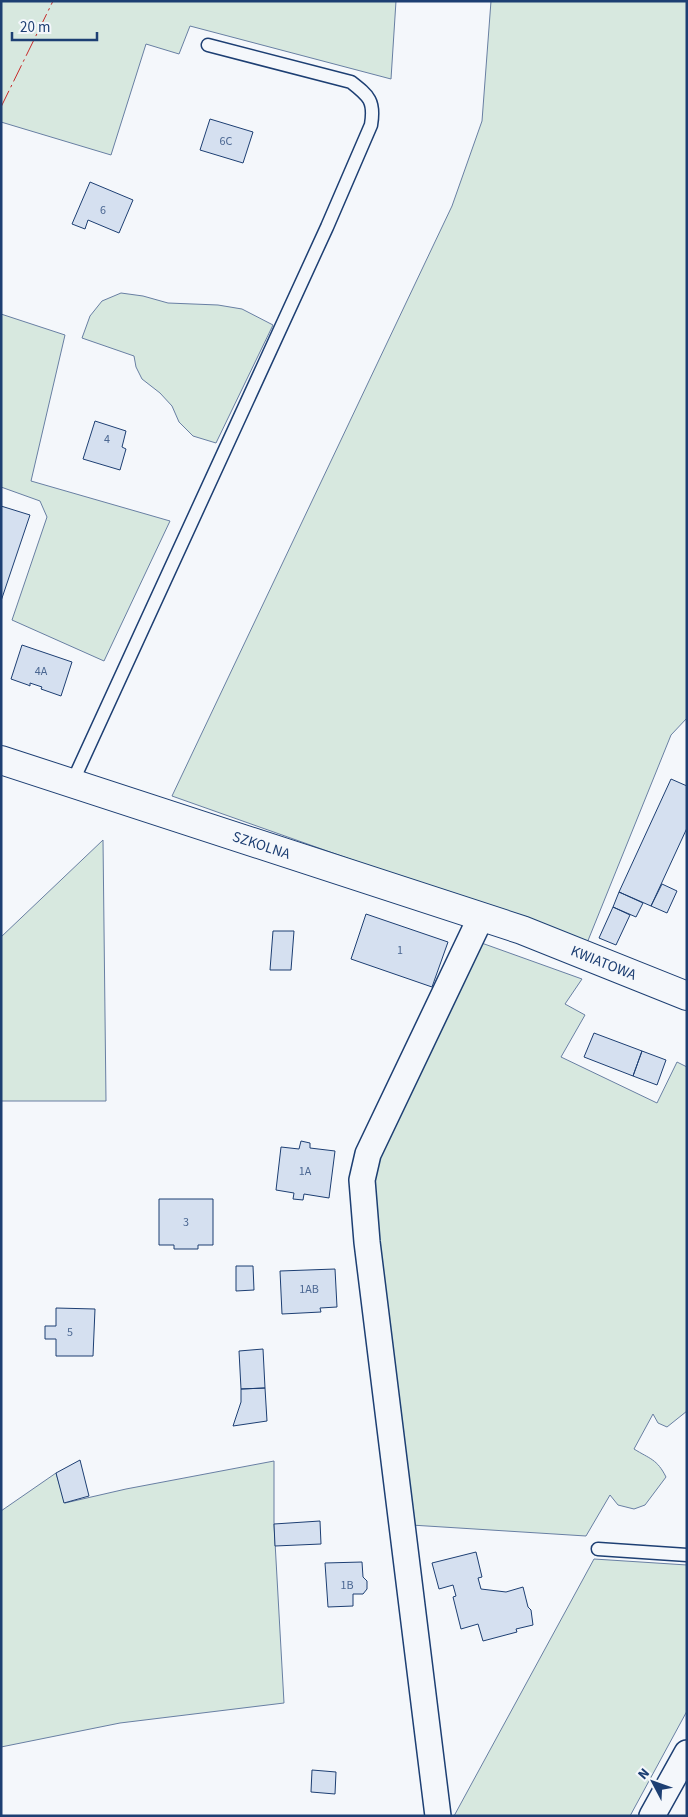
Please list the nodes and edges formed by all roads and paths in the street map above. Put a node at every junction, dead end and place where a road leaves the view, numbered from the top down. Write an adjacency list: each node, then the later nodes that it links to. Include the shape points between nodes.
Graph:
1 (208, 45): 3 (lane, via 351,82 367,94 373,110 371,124 328,227)
2 (1, 760): 3 (street, SZKOLNA)
3 (72, 783): 4 (street, SZKOLNA)
4 (481, 917): 5 (street, SZKOLNA); 10 (street, via 368,1154 362,1180 368,1252)
5 (522, 930): 6 (street, KWIATOWA)
6 (687, 996)
7 (598, 1549): 8 (lane)
8 (687, 1555)
9 (687, 1752): 11 (street)
10 (438, 1816)
11 (652, 1816)

